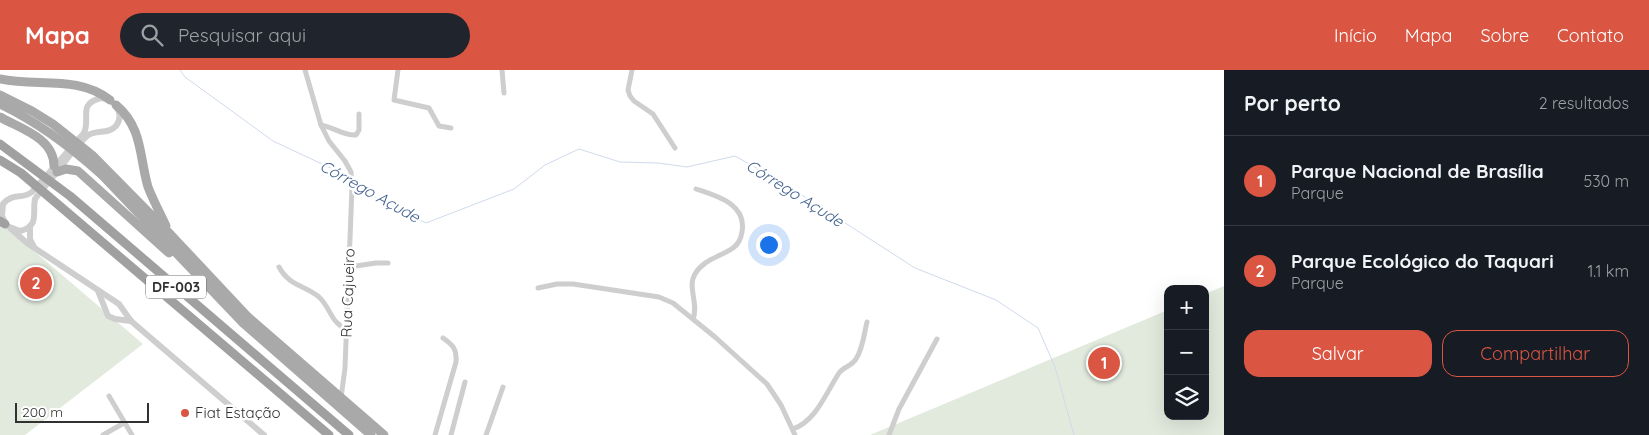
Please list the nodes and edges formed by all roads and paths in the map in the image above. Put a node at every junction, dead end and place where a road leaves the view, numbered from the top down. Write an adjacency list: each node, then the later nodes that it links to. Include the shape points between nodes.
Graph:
1 (305, 70): 12 (street)
2 (398, 70): 13 (street, via 394,100 430,108 439,126)
3 (502, 70): 6 (street)
4 (632, 70): 16 (street, via 630,96 652,114)
5 (0, 79): 8 (main road, via 79,85 100,92)
6 (504, 93)
7 (0, 95): 23 (main road, via 32,111 71,138 107,169)
8 (113, 103): 14 (street, via 119,114 115,126); 14 (street, via 101,98 89,105); 23 (main road, via 129,118 135,130 148,186)
9 (0, 104): 28 (main road, via 48,131 87,161)
10 (359, 114): 12 (street, via 356,135)
11 (0, 117): 18 (main road, via 46,144 53,155)
12 (321, 125): 27 (street, Rua Cajueiro, via 351,172)
13 (451, 128)
14 (83, 137): 18 (street)
15 (0, 144): 49 (highway, DF-003, via 70,196)
16 (675, 148)
17 (0, 160): 48 (highway, DF-003, via 21,173)
18 (54, 171): 20 (street); 28 (main road, via 78,171 168,253)
19 (696, 189): 33 (street, via 726,200 740,213 742,228 738,243 732,249 705,263 694,275)
20 (34, 194): 21 (street, via 15,196 6,201 1,212); 22 (street, via 35,216)
21 (5, 224): 22 (street, via 20,231); 24 (street)
22 (30, 226): 24 (street, via 30,240)
23 (171, 235): 42 (main road, via 248,317)
24 (34, 247): 30 (street)
25 (388, 263): 27 (street)
26 (279, 267): 36 (street, via 286,278 319,297 333,320)
27 (350, 267): 36 (street, Rua Cajueiro)
28 (191, 269): 50 (main road, via 242,322)
29 (538, 288): 33 (street, via 573,284 659,298 673,303)
30 (97, 290): 31 (street); 32 (street)
31 (113, 301): 32 (street); 34 (street)
32 (106, 311): 34 (street, via 110,318)
33 (693, 319): 44 (street, via 767,384)
34 (132, 321): 47 (street)
35 (867, 322): 44 (street, via 856,360 840,372 820,404)
36 (347, 329): 42 (street, Rua Cajueiro, via 345,374)
37 (443, 338): 52 (street, via 455,349 456,362)
38 (936, 339): 55 (street)
39 (465, 382): 53 (street)
40 (503, 387): 54 (street)
41 (109, 396): 43 (street)
42 (340, 398): 51 (main road)
43 (124, 423): 45 (street); 46 (street)
44 (794, 432)
45 (103, 435)
46 (132, 435)
47 (264, 435)
48 (329, 435)
49 (348, 435)
50 (371, 435)
51 (384, 435)
52 (436, 435)
53 (451, 435)
54 (486, 435)
55 (889, 435)

